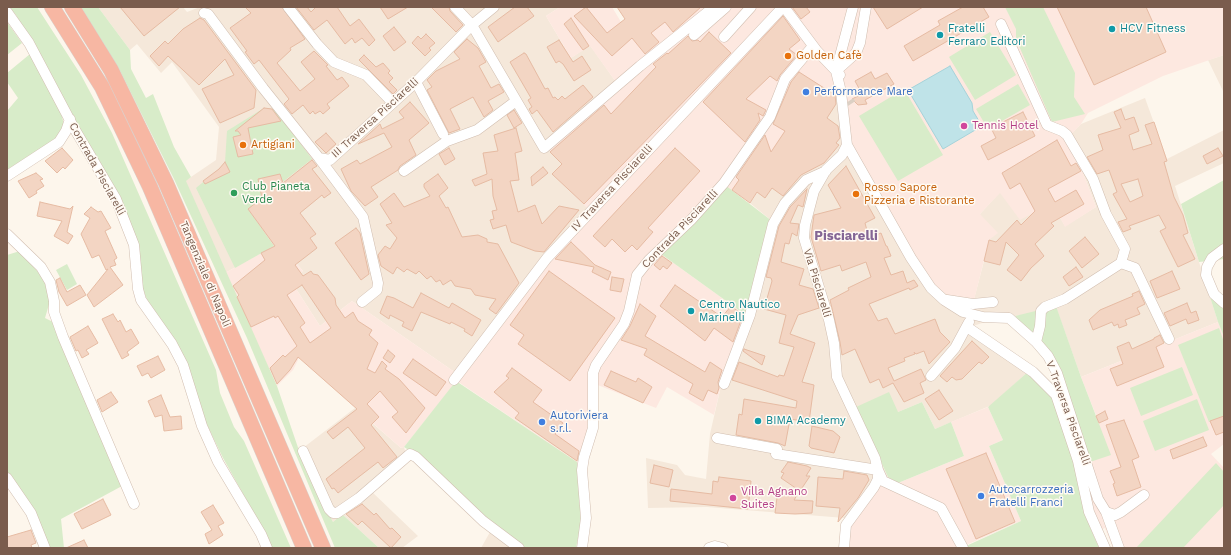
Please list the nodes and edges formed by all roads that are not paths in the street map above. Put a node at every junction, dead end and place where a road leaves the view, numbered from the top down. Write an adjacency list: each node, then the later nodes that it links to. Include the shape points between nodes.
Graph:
1 (52, 7): 54 (highway, Tangenziale di Napoli, via 102,87 150,188)
2 (72, 7): 55 (highway, Tangenziale di Napoli, via 111,70 166,183)
3 (288, 7): 23 (street, via 334,62 366,75)
4 (455, 7): 15 (street)
5 (494, 7): 15 (street, III Traversa Pisciarelli)
6 (714, 7): 21 (street, via 544,148)
7 (726, 7): 16 (street)
8 (750, 7): 17 (street)
9 (784, 7): 18 (street); 43 (street, IV Traversa Pisciarelli, via 547,258)
10 (853, 7): 19 (street)
11 (866, 7): 19 (street, via 856,53)
12 (7, 12): 24 (street, Contrada Pisciarelli, via 29,43)
13 (204, 13): 27 (street, III Traversa Pisciarelli, via 208,14)
14 (1001, 24): 33 (street, via 1047,125 1067,135 1093,179 1106,214 1125,249)
15 (472, 25): 20 (street, III Traversa Pisciarelli); 21 (street)
16 (694, 35)
17 (724, 38)
18 (813, 46): 19 (street); 57 (street, Contrada Pisciarelli, via 785,80 770,117 724,183 637,275 624,324 593,373 593,428 582,470 586,518)
19 (836, 71): 22 (street, via 842,78); 26 (street)
20 (416, 82): 23 (street, III Traversa Pisciarelli); 25 (street)
21 (516, 101): 29 (street, via 477,130 447,141)
22 (849, 101)
23 (393, 103): 27 (street, III Traversa Pisciarelli, via 336,156 330,160)
24 (70, 119): 30 (street, via 59,142); 53 (street, Contrada Pisciarelli, via 127,222 134,245 141,300 172,344 183,365 202,426 218,462)
25 (443, 134)
26 (847, 145): 28 (street, Via Pisciarelli, via 842,155); 34 (street, V Traversa Pisciarelli, via 911,258 931,288)
27 (319, 158): 35 (street, via 363,217 378,283 377,290)
28 (826, 170): 44 (street, via 806,180 784,203 773,224 750,315); 47 (street, Via Pisciarelli, via 814,191 804,238 829,320 837,377 875,458)
29 (404, 171)
30 (7, 176)
31 (7, 234): 50 (street, via 41,267 50,282 54,312 63,337)
32 (1224, 249): 37 (street, via 1212,258 1206,275 1214,294)
33 (1120, 263): 40 (street, via 1135,268); 41 (street, via 1065,300 1045,307 1041,311)
34 (944, 300): 36 (street, via 973,304); 38 (street, V Traversa Pisciarelli)
35 (362, 302)
36 (993, 302)
37 (1224, 303)
38 (972, 315): 39 (street); 41 (street, V Traversa Pisciarelli, via 1008,318)
39 (967, 327): 42 (street, via 955,348); 62 (street, via 1033,372 1056,395 1078,461 1089,512)
40 (1169, 339)
41 (1036, 342): 51 (street, V Traversa Pisciarelli, via 1048,356 1057,373 1098,499)
42 (931, 376)
43 (454, 380)
44 (724, 384)
45 (717, 438): 47 (street, via 777,449 776,454)
46 (303, 452): 56 (street, via 333,513 359,498 410,454 483,521)
47 (878, 470): 60 (street, via 878,479 874,487 846,525); 61 (street, via 883,481 941,508)
48 (7, 478): 52 (street, via 30,513)
49 (1144, 495): 51 (street, via 1115,515)
50 (134, 504)
51 (1106, 512): 63 (street, V Traversa Pisciarelli)
52 (45, 548)
53 (267, 548)
54 (304, 548)
55 (323, 548)
56 (519, 548)
57 (582, 548)
58 (709, 548): 59 (street)
59 (723, 548)
60 (844, 548)
61 (963, 548)
62 (1105, 548)
63 (1119, 548)

